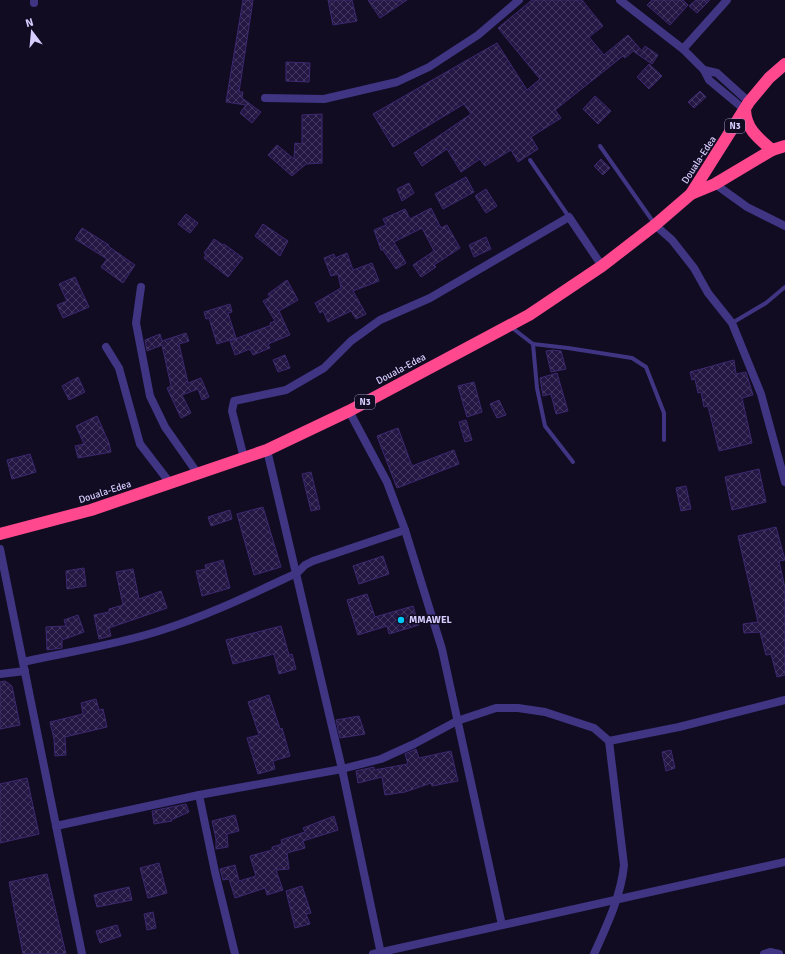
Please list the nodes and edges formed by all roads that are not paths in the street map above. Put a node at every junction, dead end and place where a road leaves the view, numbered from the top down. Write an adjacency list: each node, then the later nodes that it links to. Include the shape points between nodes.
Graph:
1 (519, 0): 6 (street, via 478,35 429,67 397,82 324,99)
2 (620, 0): 4 (street)
3 (727, 0): 4 (street)
4 (683, 49): 7 (street, via 704,70 709,80)
5 (785, 64): 7 (highway, Douala-Edea / N3, via 768,78)
6 (265, 98)
7 (747, 106): 10 (highway, via 745,119 749,127 755,136); 13 (highway, Douala-Edea / N3)
8 (600, 146): 15 (lane)
9 (785, 146): 10 (highway, Douala-Edea / N3)
10 (772, 150): 12 (highway, Douala-Edea / N3)
11 (530, 160): 14 (lane)
12 (715, 184): 13 (highway, Douala-Edea / N3); 16 (street, via 747,207)
13 (692, 194): 15 (highway, Douala-Edea / N3)
14 (568, 217): 17 (street); 27 (street, via 430,298 380,320 351,341 324,368 286,390 234,401 232,410)
15 (655, 225): 17 (highway, Douala-Edea / N3); 20 (street, via 672,240 694,268 708,292)
16 (785, 226)
17 (602, 266): 21 (highway, Douala-Edea / N3, via 566,292)
18 (141, 287): 29 (street, via 136,323 150,396 165,427)
19 (785, 287): 20 (lane, via 766,303)
20 (732, 323): 30 (street, via 762,394)
21 (509, 325): 22 (lane); 24 (highway, Douala-Edea / N3)
22 (533, 344): 25 (lane, via 632,358 646,367 664,413); 28 (lane, via 544,426)
23 (106, 347): 31 (street, via 119,368 140,444)
24 (349, 411): 26 (highway, Douala-Edea / N3); 32 (street, via 387,482)
25 (664, 440)
26 (267, 450): 27 (highway, Douala-Edea / N3); 35 (street)
27 (244, 458): 29 (highway, Douala-Edea / N3)
28 (573, 462)
29 (198, 474): 31 (highway, Douala-Edea / N3)
30 (785, 482)
31 (170, 484): 33 (highway, Douala-Edea / N3, via 91,510)
32 (405, 530): 35 (street, via 313,561); 40 (street, via 442,649)
33 (0, 534)
34 (0, 549): 36 (street)
35 (297, 573): 36 (street, via 228,605 159,631); 42 (street)
36 (23, 662): 37 (street)
37 (24, 671): 38 (street); 44 (street)
38 (0, 674)
39 (785, 700): 41 (street, via 679,727)
40 (458, 721): 41 (street, via 496,708 518,708 545,712 594,728); 42 (street, via 381,759); 47 (street)
41 (610, 741): 46 (street, via 624,864 623,880)
42 (342, 769): 43 (street); 50 (street)
43 (199, 795): 44 (street); 49 (street)
44 (56, 826): 48 (street)
45 (785, 862): 46 (street)
46 (617, 900): 47 (street); 51 (street)
47 (502, 925): 50 (street)
48 (82, 954)
49 (235, 954)
50 (378, 954)
51 (594, 954)
52 (764, 954): 53 (street)
53 (779, 954)

